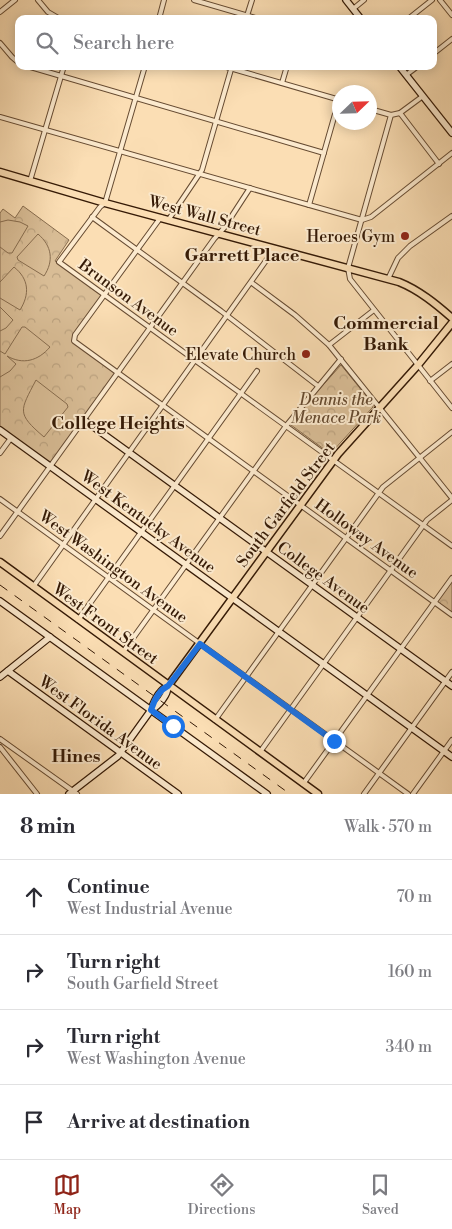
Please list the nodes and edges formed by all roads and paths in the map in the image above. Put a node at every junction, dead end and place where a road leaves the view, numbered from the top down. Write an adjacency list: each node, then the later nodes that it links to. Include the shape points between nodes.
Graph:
1 (15, 0): 11 (street)
2 (38, 0): 12 (street)
3 (164, 0): 13 (street)
4 (194, 0): 14 (street)
5 (252, 0): 15 (street)
6 (346, 0): 10 (street)
7 (364, 0): 10 (street)
8 (432, 0): 17 (street)
9 (440, 0): 18 (street)
10 (353, 9): 16 (street)
11 (0, 12)
12 (54, 15)
13 (160, 15)
14 (240, 15)
15 (247, 15)
16 (358, 15)
17 (413, 15)
18 (452, 15)
19 (452, 39): 21 (street)
20 (0, 43): 22 (street)
21 (437, 51)
22 (15, 60)
23 (41, 70): 32 (street)
24 (63, 70): 32 (street)
25 (144, 70): 35 (street)
26 (231, 70): 41 (street)
27 (239, 70): 33 (street)
28 (286, 70): 33 (street)
29 (402, 70): 31 (street)
30 (413, 70): 31 (street)
31 (406, 75): 34 (street)
32 (61, 76): 35 (street); 43 (street)
33 (282, 83): 36 (street)
34 (423, 96): 38 (street); 44 (street)
35 (136, 98): 41 (street); 45 (street)
36 (332, 98)
37 (377, 111): 39 (street)
38 (400, 113): 39 (street); 48 (street)
39 (391, 115): 59 (street)
40 (0, 116): 43 (street)
41 (216, 122): 46 (street); 50 (street)
42 (332, 125): 46 (street)
43 (45, 130): 45 (street); 51 (street)
44 (452, 133)
45 (120, 151): 50 (street); 53 (street)
46 (324, 153): 54 (street)
47 (452, 153): 48 (street)
48 (439, 164): 59 (street, via 371,217)
49 (0, 172): 51 (main road, West Wall Street)
50 (200, 174): 52 (street); 58 (street)
51 (30, 181): 53 (main road, West Wall Street)
52 (250, 188): 54 (street); 60 (street)
53 (105, 202): 56 (street); 57 (main road, West Wall Street)
54 (309, 205): 59 (street)
55 (452, 216): 64 (street, via 410,246 398,258)
56 (92, 217): 62 (street); 67 (street, Brunson Avenue, via 59,262)
57 (160, 217): 58 (main road, West Wall Street); 62 (street)
58 (169, 219): 60 (main road, West Wall Street)
59 (362, 220): 63 (street)
60 (220, 233): 61 (main road, West Wall Street); 65 (street)
61 (275, 248): 63 (main road, West Wall Street); 66 (street)
62 (138, 250): 65 (street); 67 (street)
63 (348, 268): 64 (main road, West Wall Street); 68 (street, via 350,279)
64 (388, 279): 70 (main road, West Wall Street, via 413,288)
65 (183, 282): 69 (street); 72 (street)
66 (252, 283): 69 (street); 73 (street)
67 (105, 295): 72 (street, Brunson Avenue); 79 (street, Holloway Avenue, via 74,340)
68 (374, 310): 73 (street); 77 (street)
69 (228, 316): 75 (street); 81 (street)
70 (452, 318)
71 (452, 322): 77 (main road, South Garfield Street)
72 (150, 328): 75 (street, Brunson Avenue); 79 (street)
73 (329, 345): 74 (street)
74 (341, 359): 81 (street); 84 (street)
75 (196, 361): 82 (street, Brunson Avenue); 83 (street)
76 (452, 364): 80 (street)
77 (418, 365): 80 (street); 84 (main road, South Garfield Street)
78 (257, 371): 82 (street)
79 (117, 373): 83 (street, Holloway Avenue); 86 (street)
80 (430, 381): 85 (street)
81 (318, 386): 87 (street)
82 (241, 394): 87 (street, Brunson Avenue); 91 (street)
83 (163, 406): 91 (street, Holloway Avenue); 93 (street)
84 (380, 407): 94 (street); 95 (main road, South Garfield Street)
85 (452, 408)
86 (84, 420): 93 (street, College Avenue); 96 (street)
87 (286, 426): 95 (street, Brunson Avenue); 97 (street)
88 (0, 430): 90 (street, West Kentucky Avenue)
89 (452, 432): 94 (street)
90 (11, 438): 92 (street); 96 (street, West Kentucky Avenue)
91 (208, 439): 97 (street, Holloway Avenue); 98 (street)
92 (0, 453)
93 (129, 453): 98 (street, College Avenue); 100 (street)
94 (420, 458): 99 (street); 101 (street)
95 (333, 460): 99 (street, Brunson Avenue); 103 (main road, South Garfield Street)
96 (50, 466): 100 (street, West Kentucky Avenue); 104 (street)
97 (254, 472): 103 (street, Holloway Avenue); 105 (street)
98 (174, 486): 105 (street, College Avenue); 107 (street)
99 (379, 493): 106 (street, Brunson Avenue); 109 (street)
100 (96, 499): 107 (street, West Kentucky Avenue); 110 (street)
101 (452, 499): 106 (street)
102 (0, 500): 104 (street, West Washington Avenue)
103 (300, 505): 109 (street, Holloway Avenue); 112 (main road, South Garfield Street)
104 (17, 512): 108 (street); 110 (street, West Washington Avenue)
105 (220, 518): 112 (street, College Avenue); 114 (street)
106 (423, 525): 111 (street, Brunson Avenue); 115 (street)
107 (141, 532): 114 (street, West Kentucky Avenue); 116 (street)
108 (0, 536)
109 (346, 538): 115 (street, Holloway Avenue); 118 (street)
110 (63, 545): 116 (street, West Washington Avenue); 119 (street)
111 (452, 546)
112 (266, 552): 118 (street, College Avenue); 120 (main road, South Garfield Street)
113 (0, 562): 119 (main road, West Front Street)
114 (186, 565): 120 (street, West Kentucky Avenue); 123 (street)
115 (390, 570): 122 (street, Holloway Avenue); 125 (street)
116 (108, 578): 123 (street, West Washington Avenue); 126 (street)
117 (452, 578): 122 (street)
118 (312, 585): 125 (street, College Avenue); 127 (street)
119 (33, 587): 126 (main road, West Front Street)
120 (233, 598): 127 (street, West Kentucky Avenue); 129 (main road, South Garfield Street)
121 (0, 601): 128 (street)
122 (435, 602): 124 (street, Holloway Avenue); 130 (street)
123 (154, 611): 129 (street, West Washington Avenue); 131 (street)
124 (452, 615)
125 (357, 617): 130 (street, College Avenue); 132 (street)
126 (78, 620): 131 (main road, West Front Street)
127 (279, 632): 132 (street, West Kentucky Avenue); 135 (street)
128 (50, 637): 133 (street); 142 (street)
129 (200, 644): 135 (street, West Washington Avenue); 138 (main road, South Garfield Street)
130 (401, 649): 137 (street, College Avenue); 140 (street)
131 (123, 653): 138 (main road, West Front Street)
132 (323, 664): 140 (street, West Kentucky Avenue); 141 (street)
133 (8, 672): 136 (street); 151 (street, West Florida Avenue)
134 (452, 672): 137 (street)
135 (246, 677): 141 (street, West Washington Avenue); 143 (street)
136 (0, 678)
137 (445, 681): 139 (street, College Avenue); 144 (street)
138 (168, 686): 142 (street, South Garfield Street, via 163,688); 143 (main road, West Front Street)
139 (452, 686)
140 (367, 696): 144 (street, West Kentucky Avenue); 147 (street)
141 (290, 709): 147 (street, West Washington Avenue); 150 (street)
142 (151, 710): 151 (street, South Garfield Street); 158 (street)
143 (215, 720): 150 (main road, West Front Street)
144 (412, 728): 149 (street, West Kentucky Avenue); 153 (street)
145 (0, 739): 155 (street)
146 (452, 740): 149 (street)
147 (334, 741): 153 (street, West Washington Avenue); 154 (street)
148 (0, 747): 157 (street)
149 (444, 751): 152 (street, West Kentucky Avenue); 162 (street)
150 (259, 752): 154 (main road, West Front Street)
151 (120, 753): 155 (street, South Garfield Street); 156 (street, West Florida Avenue)
152 (452, 756)
153 (379, 773): 160 (street); 161 (street, West Washington Avenue)
154 (304, 784): 159 (main road, West Front Street)
155 (73, 793)
156 (175, 793)
157 (37, 794)
158 (267, 794)
159 (318, 794)
160 (364, 794)
161 (408, 794)
162 (413, 794)

